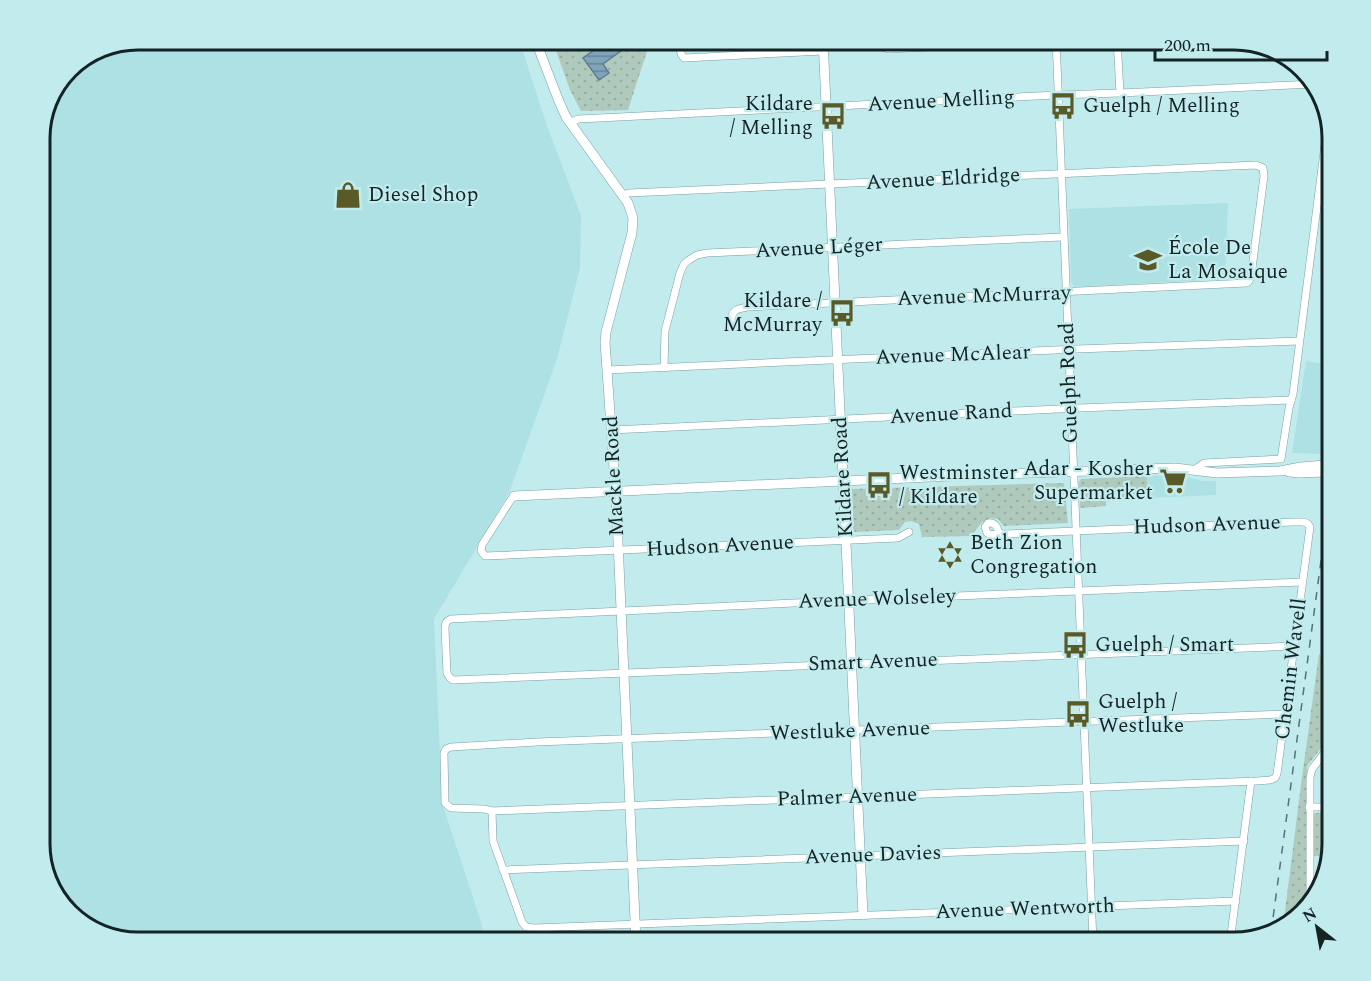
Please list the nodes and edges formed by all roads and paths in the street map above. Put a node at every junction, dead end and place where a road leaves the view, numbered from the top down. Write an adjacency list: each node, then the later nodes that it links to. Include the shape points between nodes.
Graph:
1 (539, 50): 10 (street, Mackle Road)
2 (680, 50): 5 (street, via 684,58)
3 (1056, 50): 8 (street, Guelph Road)
4 (1118, 50): 7 (street)
5 (824, 51): 9 (street, Kildare Road)
6 (1303, 84): 7 (street, Avenue Melling)
7 (1120, 93): 8 (street, Avenue Melling)
8 (1057, 95): 9 (street, Avenue Melling); 12 (street, Guelph Road)
9 (826, 107): 10 (street, Avenue Melling, via 578,119); 13 (street, Kildare Road)
10 (570, 123): 14 (street, Mackle Road)
11 (1322, 167): 21 (street)
12 (1061, 174): 13 (street, Avenue Eldridge); 15 (street, Guelph Road); 17 (street, Avenue Eldridge, via 1256,165 1263,168)
13 (830, 184): 14 (street, Avenue Eldridge); 16 (street, Kildare Road)
14 (622, 195): 25 (street, Mackle Road, via 633,225 605,336)
15 (1063, 237): 16 (street, Avenue Léger); 18 (street, Guelph Road)
16 (833, 247): 19 (street, Kildare Road); 24 (street, Avenue Léger, via 706,253 691,258 680,273 666,327)
17 (1248, 282): 18 (street, Avenue McMurray)
18 (1065, 292): 19 (street, Avenue McMurray); 22 (street, Guelph Road)
19 (835, 302): 20 (street, Avenue McMurray, via 739,308 731,316); 23 (street, Kildare Road)
20 (730, 324)
21 (1299, 341): 22 (street, Avenue McAlear); 26 (street)
22 (1068, 350): 23 (street, Avenue McAlear); 27 (street, Guelph Road)
23 (838, 360): 24 (street, Avenue McAlear); 28 (street, Kildare Road)
24 (664, 368): 25 (street, Avenue McAlear)
25 (607, 370): 29 (street, Mackle Road)
26 (1291, 400): 27 (street, Avenue Rand); 31 (street, via 1281,459 1204,463)
27 (1070, 409): 28 (street, Avenue Rand); 32 (street, Guelph Road)
28 (841, 419): 29 (street, Avenue Rand); 33 (street, Kildare Road)
29 (611, 430): 34 (street, Mackle Road)
30 (1322, 469): 31 (street, via 1300,473)
31 (1194, 470): 32 (street)
32 (1073, 471): 33 (street); 37 (street, Guelph Road)
33 (843, 481): 34 (street); 40 (street, Kildare Road)
34 (616, 491): 35 (street); 41 (street, Mackle Road)
35 (514, 496): 41 (street, Hudson Avenue, via 482,545 481,552 486,556)
36 (1308, 523): 37 (street, Hudson Avenue); 42 (street, Chemin Wavell)
37 (1075, 531): 39 (street, Hudson Avenue); 43 (street, Guelph Road)
38 (909, 532): 40 (street, Hudson Avenue, via 898,538)
39 (999, 532)
40 (846, 541): 41 (street, Hudson Avenue); 44 (street, Kildare Road)
41 (618, 551): 45 (street, Mackle Road)
42 (1302, 582): 43 (street, Avenue Wolseley); 46 (street, Chemin Wavell)
43 (1078, 591): 44 (street, Avenue Wolseley); 47 (street, Guelph Road)
44 (849, 600): 45 (street, Avenue Wolseley); 48 (street, Kildare Road)
45 (621, 610): 49 (street, Mackle Road); 50 (street, Avenue Wolseley, via 447,620 447,673)
46 (1294, 646): 47 (street, Smart Avenue); 51 (street, Chemin Wavell)
47 (1080, 654): 48 (street, Smart Avenue); 52 (street, Guelph Road)
48 (852, 663): 49 (street, Smart Avenue); 53 (street, Kildare Road)
49 (624, 672): 50 (street, Smart Avenue); 54 (street, Mackle Road)
50 (453, 680)
51 (1285, 714): 52 (street, Westluke Avenue); 56 (street, Chemin Wavell)
52 (1083, 722): 53 (street, Westluke Avenue); 59 (street, Guelph Road)
53 (855, 731): 54 (street, Westluke Avenue); 60 (street, Kildare Road)
54 (627, 740): 57 (street, Westluke Avenue, via 451,747 444,753); 61 (street, Mackle Road)
55 (1322, 756): 62 (street, via 1311,771)
56 (1274, 779): 58 (street, Palmer Avenue)
57 (444, 780): 64 (street, Palmer Avenue, via 447,806)
58 (1251, 781): 59 (street, Palmer Avenue); 65 (street)
59 (1086, 788): 60 (street, Palmer Avenue); 66 (street, Guelph Road)
60 (858, 796): 61 (street, Palmer Avenue); 67 (street, Kildare Road)
61 (630, 806): 64 (street, Palmer Avenue); 68 (street, Mackle Road)
62 (1309, 807): 63 (street); 70 (street)
63 (1322, 807)
64 (492, 811): 69 (street, via 493,841)
65 (1244, 841): 66 (street, Avenue Davies); 71 (street)
66 (1088, 847): 67 (street, Avenue Davies); 72 (street, Guelph Road)
67 (860, 856): 68 (street, Avenue Davies); 73 (street, Kildare Road)
68 (633, 865): 69 (street, Avenue Davies); 74 (street, Mackle Road)
69 (503, 870): 74 (street, Avenue Wentworth, via 526,927)
70 (1310, 887)
71 (1236, 901): 72 (street, Avenue Wentworth); 77 (street)
72 (1091, 906): 73 (street, Avenue Wentworth); 76 (street, Guelph Road)
73 (863, 915): 74 (street, Avenue Wentworth)
74 (635, 924): 75 (street, Mackle Road)
75 (635, 932)
76 (1092, 932)
77 (1231, 932)

